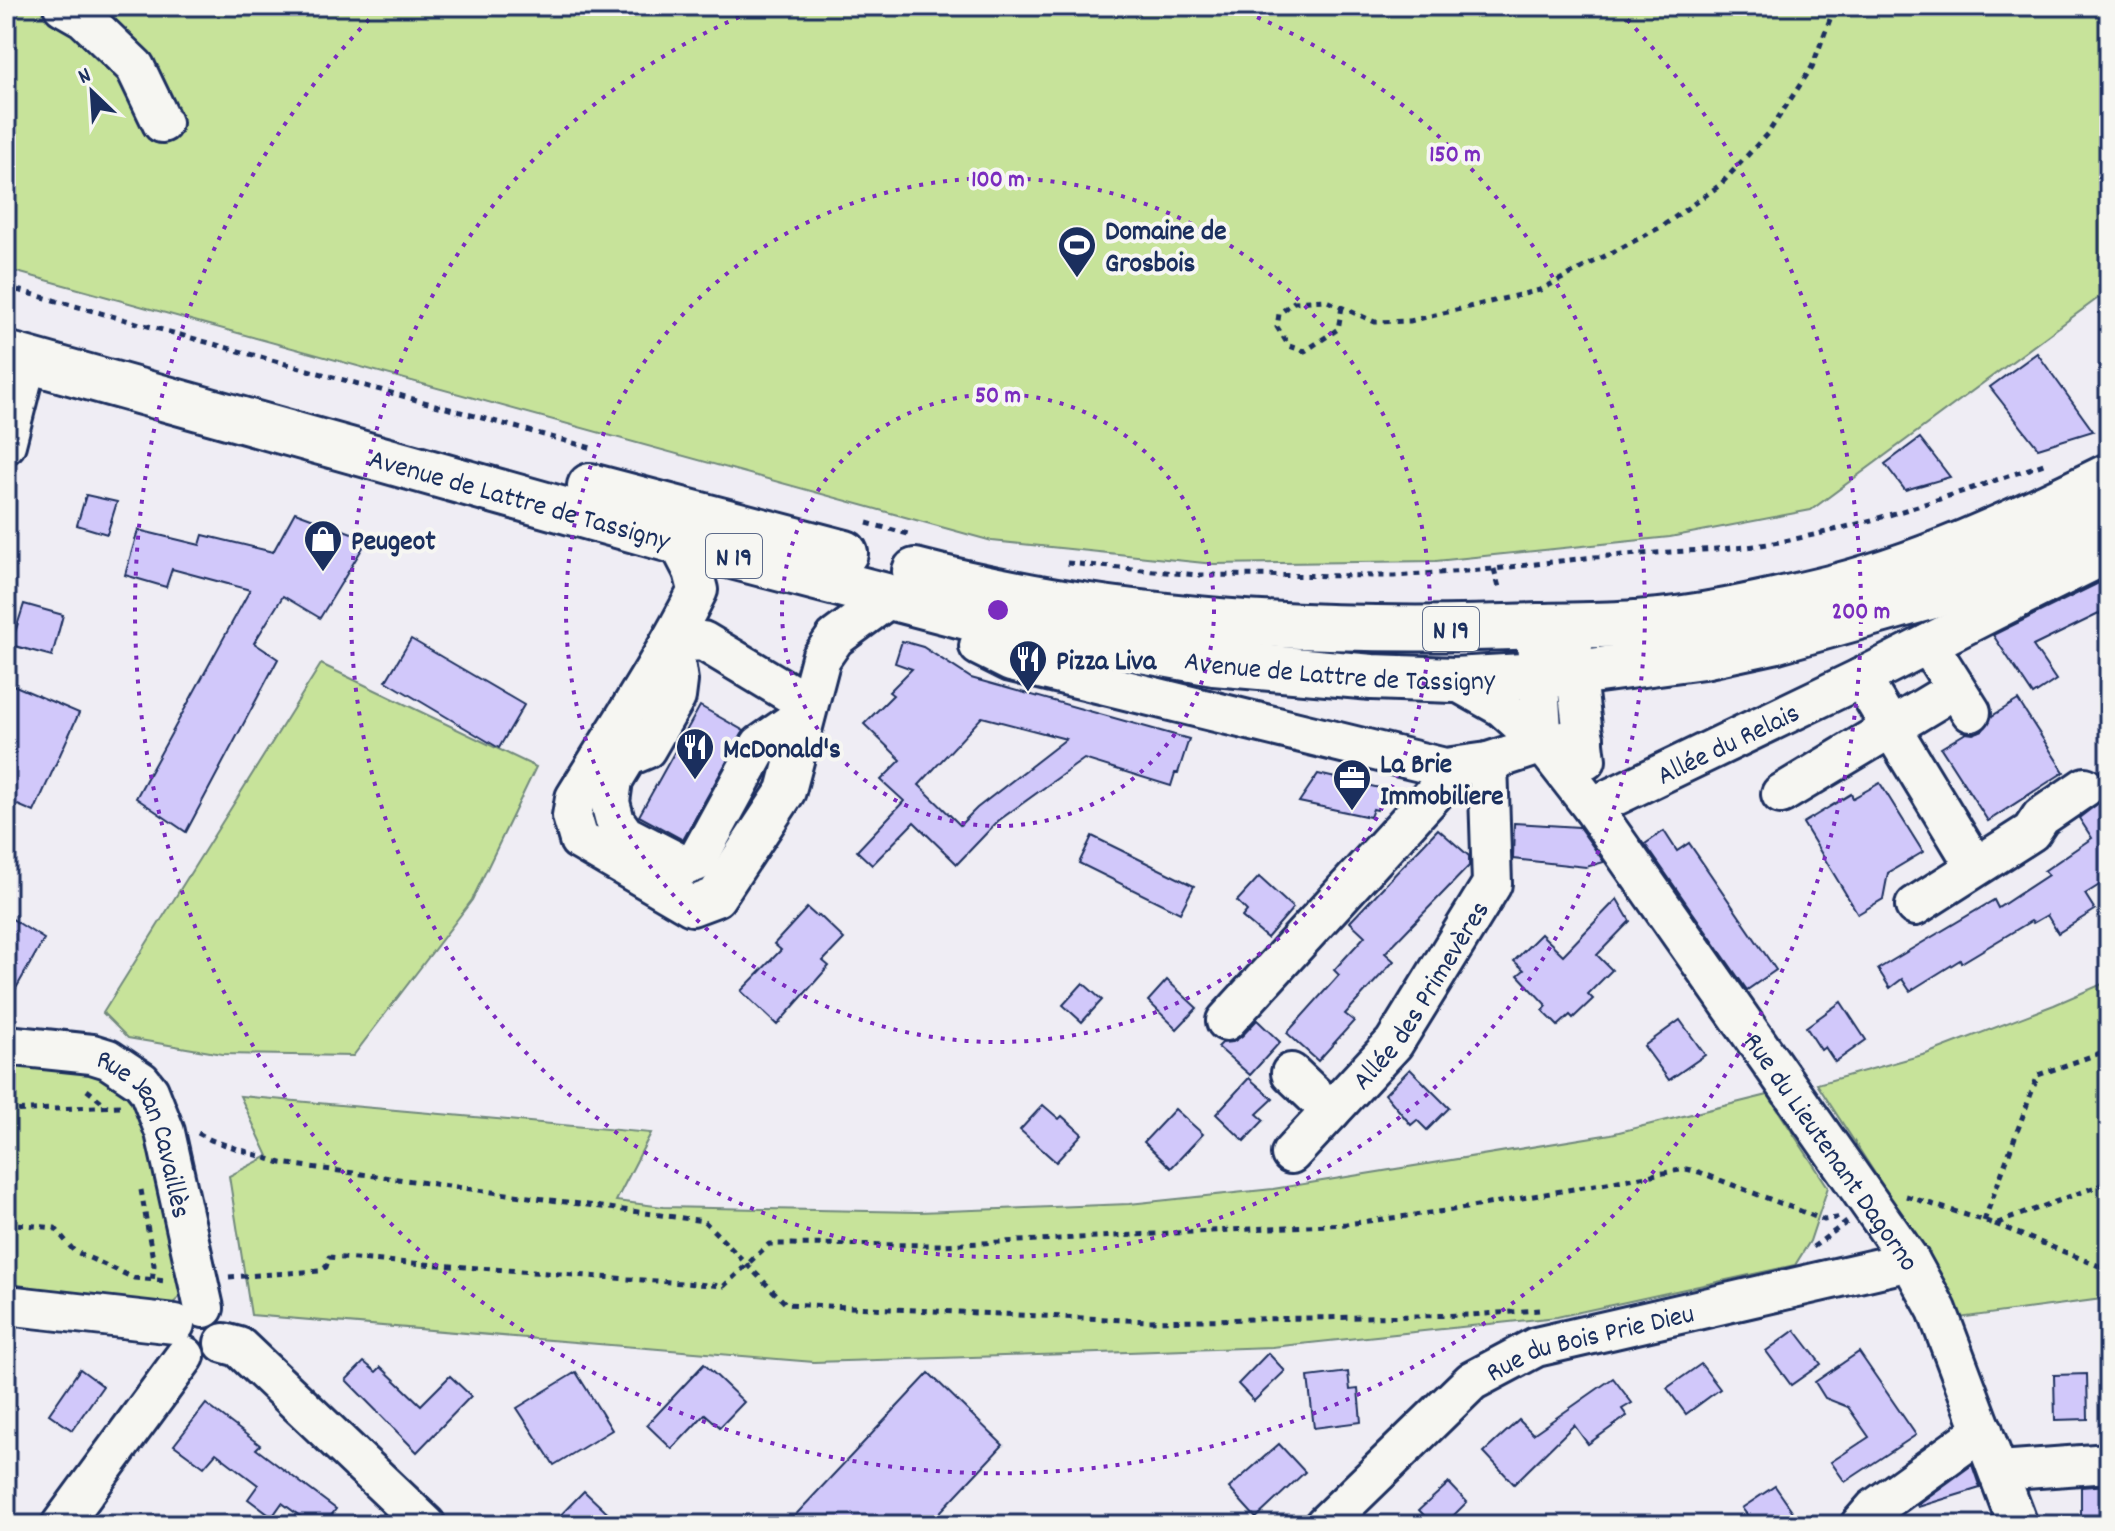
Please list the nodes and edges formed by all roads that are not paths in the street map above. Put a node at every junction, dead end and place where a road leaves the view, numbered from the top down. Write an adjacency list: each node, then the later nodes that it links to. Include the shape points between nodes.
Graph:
1 (63, 6): 2 (street, via 84,18 135,67)
2 (162, 123)
3 (13, 346): 4 (street); 7 (main road, Avenue de Lattre de Tassigny / N 19); 11 (main road, N 19, via 519,468 990,590 1283,626)
4 (6, 444)
5 (2109, 476): 11 (main road, N 19, via 1923,557 1821,590 1677,618)
6 (2109, 514): 9 (main road, Avenue de Lattre de Tassigny / N 19)
7 (678, 542): 10 (main road, Avenue de Lattre de Tassigny / N 19); 12 (street, via 698,590)
8 (2109, 553): 9 (street, Allée du Relais)
9 (2008, 583): 13 (street, Allée du Relais); 15 (main road, Avenue de Lattre de Tassigny / N 19, via 1933,596 1832,627 1703,656)
10 (892, 596): 17 (main road, Avenue de Lattre de Tassigny / N 19, via 1022,629 1214,663); 18 (street, via 835,638 821,658)
11 (1552, 626): 15 (street)
12 (672, 643): 18 (street, via 703,641); 18 (street, via 676,697 646,749 627,757 613,780 610,802 625,835 685,866 696,862 760,745); 18 (street, via 575,798 572,816 579,840 692,906 716,897 786,791)
13 (1928, 644): 16 (street, Allée du Relais); 19 (street, via 1954,706)
14 (979, 646): 23 (street, via 1011,662)
15 (1557, 674): 17 (main road, Avenue de Lattre de Tassigny / N 19); 20 (street); 21 (street)
16 (1861, 678): 19 (street); 26 (street, Allée du Relais)
17 (1454, 680): 21 (street, Rue du Lieutenant Dagorno, via 1502,707)
18 (806, 709)
19 (1890, 729): 25 (street); 27 (street)
20 (1584, 738): 21 (street); 26 (street)
21 (1543, 744): 22 (street); 26 (street, Rue du Lieutenant Dagorno)
22 (1488, 762): 23 (street); 32 (street, Allée des Primevères, via 1492,884 1394,1043)
23 (1445, 768): 29 (street, via 1438,789)
24 (2085, 787): 27 (street, via 2041,817 2031,832)
25 (1781, 794)
26 (1592, 807): 34 (street, Rue du Lieutenant Dagorno)
27 (1975, 866): 28 (street)
28 (1915, 906)
29 (1226, 1021)
30 (6, 1045): 36 (street, Rue Jean Cavaillès, via 108,1059 149,1091 165,1132)
31 (1291, 1073): 32 (street)
32 (1331, 1111): 33 (street, Allée des Primevères)
33 (1291, 1154)
34 (1910, 1261): 37 (street, Rue du Lieutenant Dagorno, via 1937,1310); 42 (street, Rue du Bois Prie Dieu, via 1536,1347 1472,1381)
35 (6, 1305): 36 (street)
36 (188, 1329): 40 (street); 41 (street, via 200,1360 224,1343 239,1347)
37 (1983, 1430): 39 (street, Rue du Lieutenant Dagorno); 43 (street, via 1874,1509)
38 (2109, 1463): 39 (street)
39 (1999, 1471): 44 (street, Rue du Lieutenant Dagorno)
40 (61, 1525)
41 (426, 1525)
42 (1324, 1525)
43 (1860, 1525)
44 (2018, 1525)

